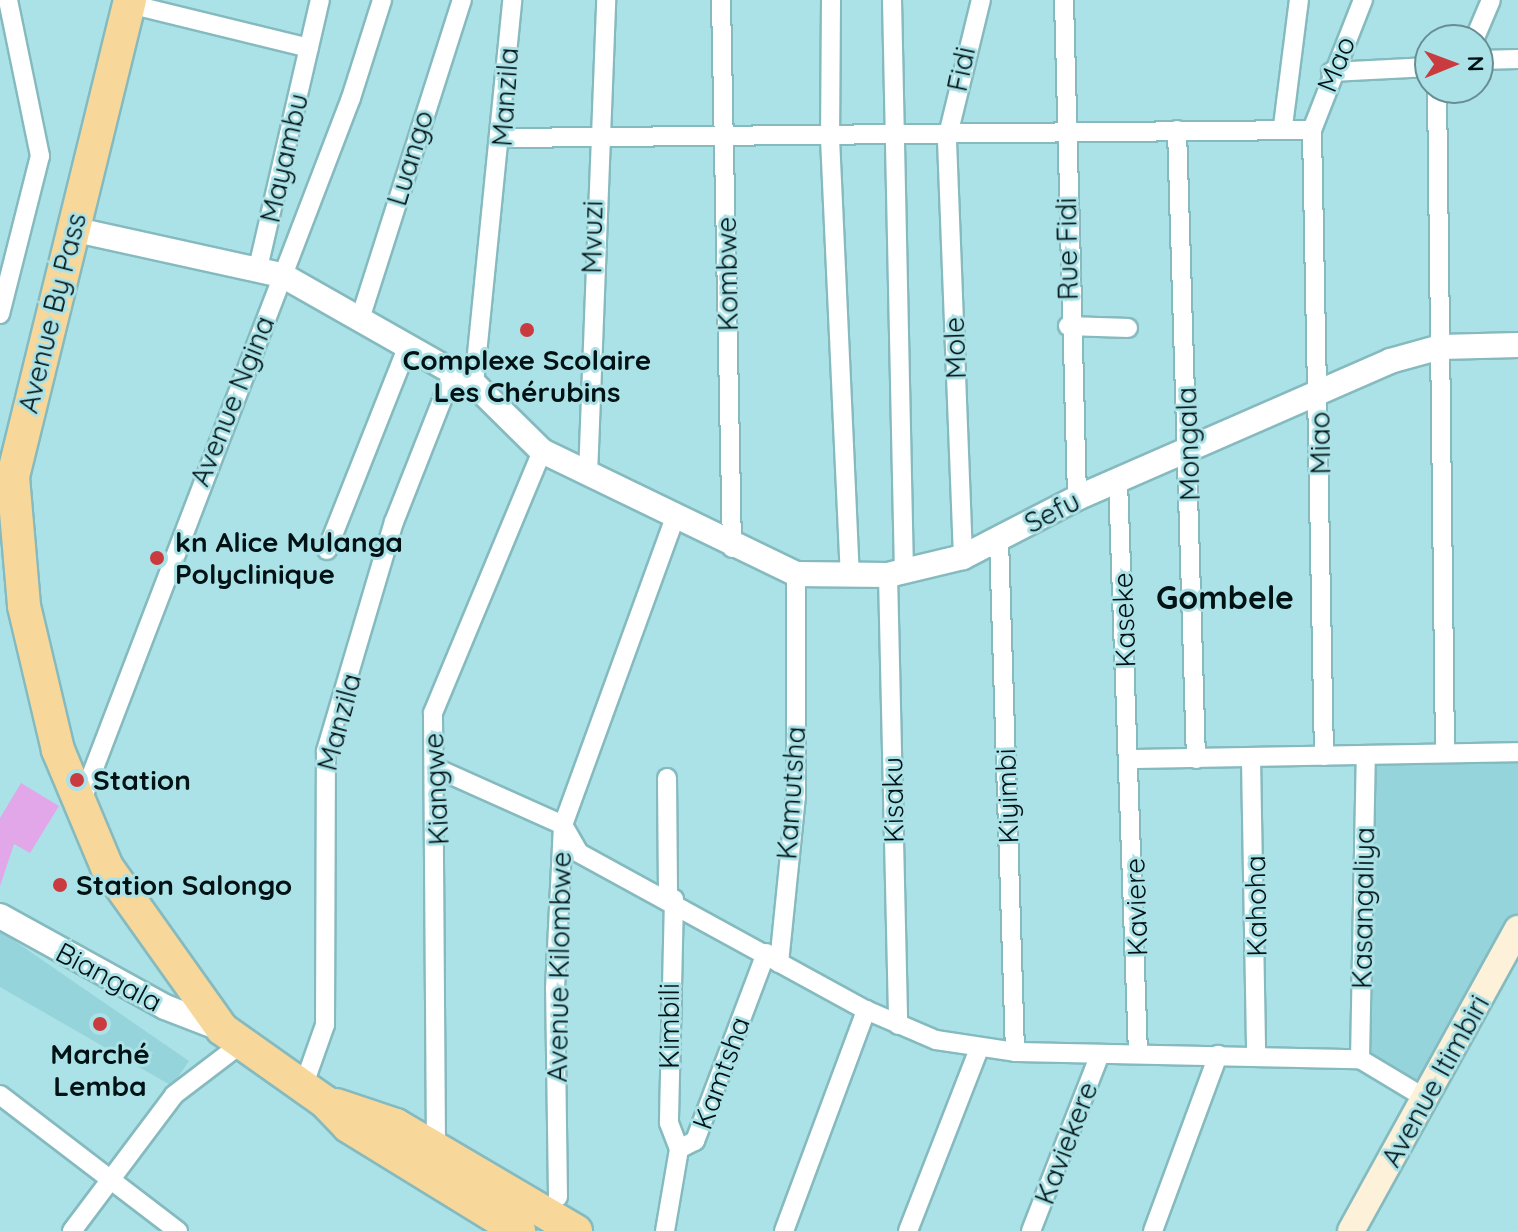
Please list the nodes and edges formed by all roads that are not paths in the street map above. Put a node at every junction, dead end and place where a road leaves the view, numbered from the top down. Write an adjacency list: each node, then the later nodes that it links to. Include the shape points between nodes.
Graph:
1 (8, 0): 36 (street, via 40,156)
2 (320, 0): 17 (street, Mayambu)
3 (382, 0): 35 (street, Avenue Ngina)
4 (462, 0): 37 (street, Luango)
5 (512, 0): 28 (street, Manzila)
6 (606, 0): 26 (street, Mvuzi)
7 (721, 0): 32 (street, Kombwe)
8 (831, 0): 29 (street)
9 (892, 0): 30 (street, Kisaku)
10 (981, 0): 31 (street, Fidi)
11 (1064, 0): 27 (street, Rue Fidi)
12 (1299, 0): 23 (street, Mao)
13 (1363, 0): 21 (street, Mao)
14 (1491, 0): 16 (street)
15 (129, 2): 17 (street); 33 (highway, Avenue By Pass)
16 (1481, 24)
17 (309, 48): 34 (street, Mayambu)
18 (1518, 59): 19 (street)
19 (1494, 60)
20 (1414, 68): 21 (street)
21 (1331, 72): 25 (street, Mao)
22 (1437, 104): 41 (street)
23 (1283, 126): 24 (street); 25 (street)
24 (1177, 130): 27 (street); 45 (street, Mongala)
25 (1312, 130): 44 (street, Miao)
26 (606, 134): 28 (street); 32 (street); 47 (street, Mvuzi, via 594,186)
27 (1066, 134): 31 (street); 38 (street, Rue Fidi)
28 (503, 138): 43 (street, Manzila)
29 (830, 138): 30 (street); 32 (street); 59 (street)
30 (893, 138): 31 (street); 57 (street, Kisaku)
31 (947, 139): 56 (street, Mole)
32 (725, 141): 54 (street, Kombwe)
33 (72, 229): 34 (street, Sefu); 48 (highway, Avenue By Pass)
34 (258, 268): 35 (street, Sefu)
35 (282, 275): 37 (street, Sefu); 69 (street, Avenue Ngina)
36 (0, 314)
37 (361, 316): 42 (street, Sefu)
38 (1068, 326): 39 (street); 50 (street, Rue Fidi)
39 (1128, 328)
40 (1518, 345): 41 (street, Sefu)
41 (1441, 347): 44 (street, Sefu); 60 (street)
42 (407, 348): 43 (street, Sefu); 55 (street)
43 (464, 377): 46 (street, Sefu); 85 (street, Manzila, via 394,522 326,751 325,1025)
44 (1319, 390): 45 (street, Sefu); 62 (street, Miao)
45 (1189, 450): 49 (street, Sefu); 65 (street, Mongala)
46 (542, 451): 47 (street, Sefu); 67 (street, Kiangwe, via 442,683 431,738)
47 (588, 475): 52 (street, Sefu)
48 (13, 477): 51 (highway); 69 (highway, Avenue By Pass, via 36,673)
49 (1118, 481): 50 (street, Sefu); 64 (street, Kaseke)
50 (1077, 498): 53 (street, Sefu)
51 (0, 514)
52 (675, 517): 54 (street, Sefu); 70 (street, Avenue Kilombwe)
53 (999, 540): 56 (street, Sefu); 79 (street, Kiyimbi)
54 (732, 548): 58 (street, Sefu)
55 (327, 550)
56 (963, 557): 57 (street, Sefu)
57 (896, 573): 59 (street, Sefu); 76 (street, Kisaku)
58 (796, 574): 59 (street, Sefu); 74 (street, Kamutsha, via 796,797)
59 (850, 574)
60 (1445, 752): 61 (street); 63 (street)
61 (1518, 752)
62 (1324, 756): 63 (street); 66 (street)
63 (1366, 757): 84 (street, Kasangaliya)
64 (1130, 759): 65 (street); 81 (street, Kaviere)
65 (1196, 759): 66 (street)
66 (1251, 759): 82 (street, Kahoha)
67 (438, 769): 70 (street); 88 (street, Kiangwe)
68 (667, 778): 71 (street, Kimbili)
69 (81, 802): 77 (highway, Avenue By Pass, via 107,867)
70 (563, 825): 71 (street, via 579,853); 91 (street, Avenue Kilombwe, via 555,974)
71 (671, 898): 74 (street); 89 (street, Kimbili, via 669,1123)
72 (0, 916): 77 (street, Biangala, via 165,1007)
73 (1518, 929): 87 (main road, Avenue Itimbiri)
74 (772, 958): 75 (street); 89 (street, Kamtsha, via 695,1141)
75 (866, 1010): 76 (street); 97 (street)
76 (898, 1025): 78 (street)
77 (232, 1036): 85 (highway, Avenue By Pass); 90 (street, via 174,1095)
78 (979, 1049): 79 (street); 98 (street)
79 (1015, 1052): 80 (street)
80 (1100, 1054): 81 (street); 99 (street, Kaviekere)
81 (1138, 1054): 83 (street)
82 (1256, 1054): 83 (street); 84 (street)
83 (1218, 1055): 100 (street)
84 (1360, 1059): 87 (street)
85 (314, 1094): 88 (highway, Avenue By Pass); 94 (highway, Avenue By Pass, via 348,1126)
86 (0, 1095): 90 (street)
87 (1425, 1098): 101 (main road, Avenue Itimbiri)
88 (436, 1147): 95 (highway, Avenue By Pass)
89 (679, 1149): 96 (street, Kamtsha)
90 (112, 1180): 92 (street); 93 (street)
91 (558, 1197)
92 (72, 1231)
93 (178, 1231)
94 (519, 1231)
95 (576, 1231)
96 (665, 1231)
97 (784, 1231)
98 (908, 1231)
99 (1031, 1231)
100 (1153, 1231)
101 (1351, 1231)

